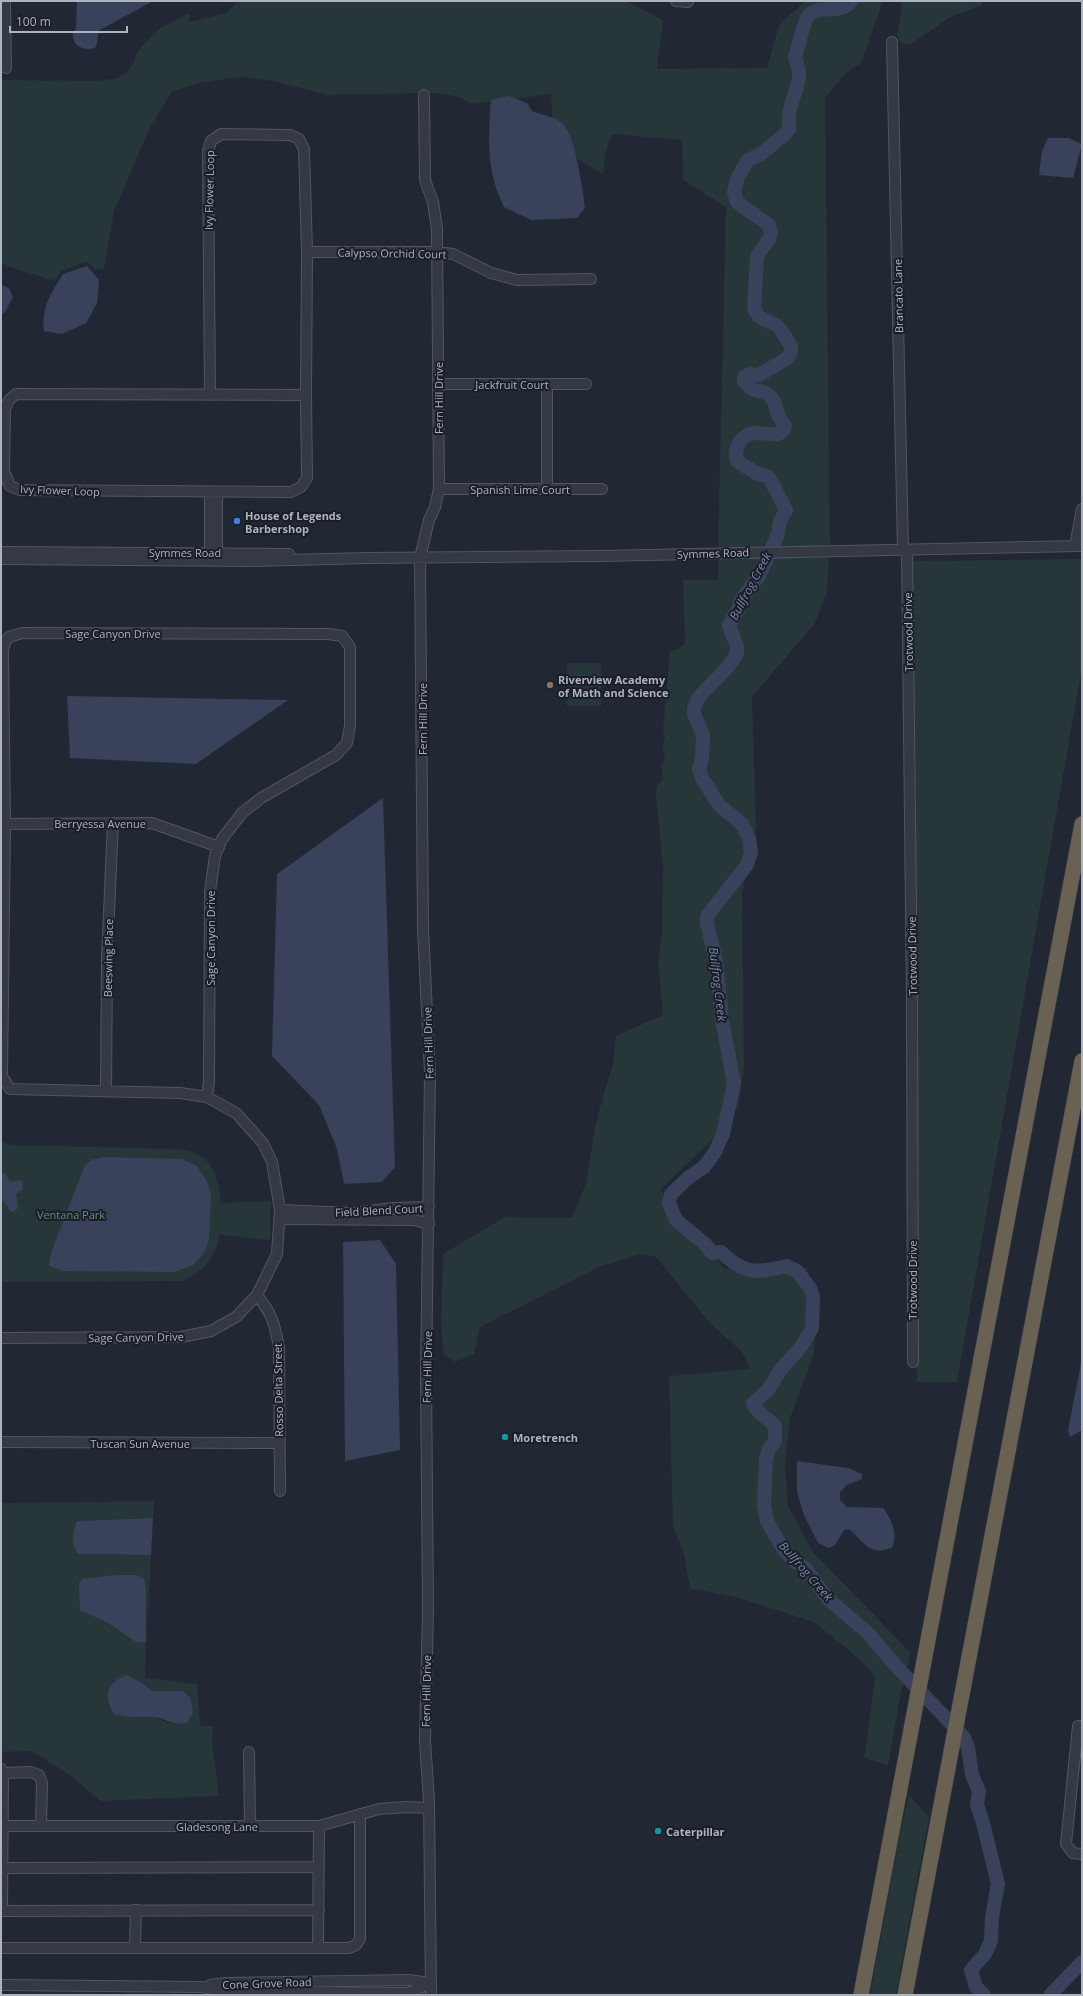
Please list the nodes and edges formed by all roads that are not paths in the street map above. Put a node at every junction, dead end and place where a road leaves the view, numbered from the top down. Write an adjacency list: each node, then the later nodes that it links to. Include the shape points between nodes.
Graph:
1 (5, 1): 5 (street)
2 (676, 1): 3 (street)
3 (688, 2)
4 (892, 42): 21 (street, Brancato Lane)
5 (6, 68)
6 (424, 95): 8 (street, Fern Hill Drive, via 425,180 433,202)
7 (307, 252): 8 (street, Calypso Orchid Court); 13 (street, Ivy Flower Loop, via 304,149 299,139 290,135 221,134 211,141 208,151); 14 (street, Ivy Flower Loop)
8 (437, 252): 9 (street, Calypso Orchid Court, via 453,254 492,273 517,280); 10 (street, Fern Hill Drive)
9 (591, 279)
10 (438, 384): 11 (street, Jackfruit Court); 15 (street, Fern Hill Drive)
11 (547, 384): 12 (street, Jackfruit Court); 16 (street)
12 (586, 384)
13 (210, 395): 14 (street, Ivy Flower Loop); 18 (street, Ivy Flower Loop, via 16,394 9,400 5,409 4,471 10,486 20,490)
14 (306, 395): 18 (street, Ivy Flower Loop, via 307,475 301,488 291,492)
15 (439, 489): 16 (street, Spanish Lime Court); 24 (street, Fern Hill Drive)
16 (547, 489): 17 (street, Spanish Lime Court)
17 (602, 489)
18 (214, 492): 23 (street)
19 (1082, 509): 20 (street)
20 (1079, 546): 21 (street, Symmes Road)
21 (905, 550): 24 (street, Symmes Road); 38 (street, Trotwood Drive, via 912,992)
22 (1, 552): 23 (street, Symmes Road)
23 (213, 557): 24 (street, Symmes Road); 25 (street, Symmes Road)
24 (420, 558): 33 (street, Fern Hill Drive, via 423,930 430,1073)
25 (1, 559)
26 (113, 823): 27 (street, Berryessa Avenue); 29 (street, Berryessa Avenue, via 152,823); 31 (street, Beeswing Place)
27 (3, 824): 29 (street, Sage Canyon Drive, via 3,651 9,637 22,633 342,636 350,647 351,656 350,726 347,743 336,755 252,805 235,822); 31 (street, Sage Canyon Drive, via 2,1076 10,1089)
28 (1082, 824): 66 (highway)
29 (219, 847): 32 (street, Sage Canyon Drive, via 212,866 210,890)
30 (1082, 1061): 67 (highway)
31 (106, 1092): 32 (street, Sage Canyon Drive, via 180,1092)
32 (207, 1097): 34 (street, Sage Canyon Drive, via 236,1113 263,1143 272,1162)
33 (429, 1207): 34 (street, Field Blend Court); 35 (street, Fern Hill Drive)
34 (280, 1215): 35 (street, Field Blend Court, via 414,1220); 36 (street, Sage Canyon Drive, via 276,1254)
35 (429, 1224): 45 (street, Fern Hill Drive, via 425,1741)
36 (257, 1295): 37 (street, Sage Canyon Drive, via 236,1317 211,1332 181,1337); 40 (street, Rosso Delta Street, via 269,1310 279,1348)
37 (1, 1338)
38 (913, 1362)
39 (1, 1442): 40 (street, Tuscan Sun Avenue)
40 (279, 1443): 41 (street, Rosso Delta Street)
41 (280, 1491)
42 (1082, 1726): 51 (street, via 1078,1726 1066,1844 1073,1853)
43 (249, 1752): 49 (street)
44 (2, 1771): 47 (street); 48 (street, via 31,1772 39,1775 42,1783)
45 (429, 1808): 46 (street, Gladesong Lane, via 387,1808); 61 (street, Fern Hill Drive)
46 (360, 1814): 50 (street, Gladesong Lane); 59 (street, via 359,1942 349,1948)
47 (3, 1826): 48 (street, Gladesong Lane); 53 (street)
48 (41, 1826): 49 (street, Gladesong Lane)
49 (250, 1826): 50 (street, Gladesong Lane)
50 (318, 1826): 52 (street)
51 (1082, 1854)
52 (318, 1867): 53 (street); 55 (street)
53 (3, 1868): 56 (street)
54 (136, 1910): 55 (street); 56 (street); 58 (street)
55 (318, 1910): 59 (street)
56 (1, 1911)
57 (1, 1948): 58 (street)
58 (136, 1948): 59 (street)
59 (318, 1948)
60 (334, 1981): 61 (street, Cone Grove Road, via 409,1980); 63 (street, Cone Grove Road, via 226,1983); 64 (street)
61 (430, 1984): 64 (street, Cone Grove Road, via 409,1993); 65 (street, Fern Hill Drive)
62 (1, 1985): 63 (street, Cone Grove Road)
63 (200, 1991): 64 (street, Cone Grove Road)
64 (334, 1992)
65 (431, 1995)
66 (861, 1995)
67 (905, 1995)

